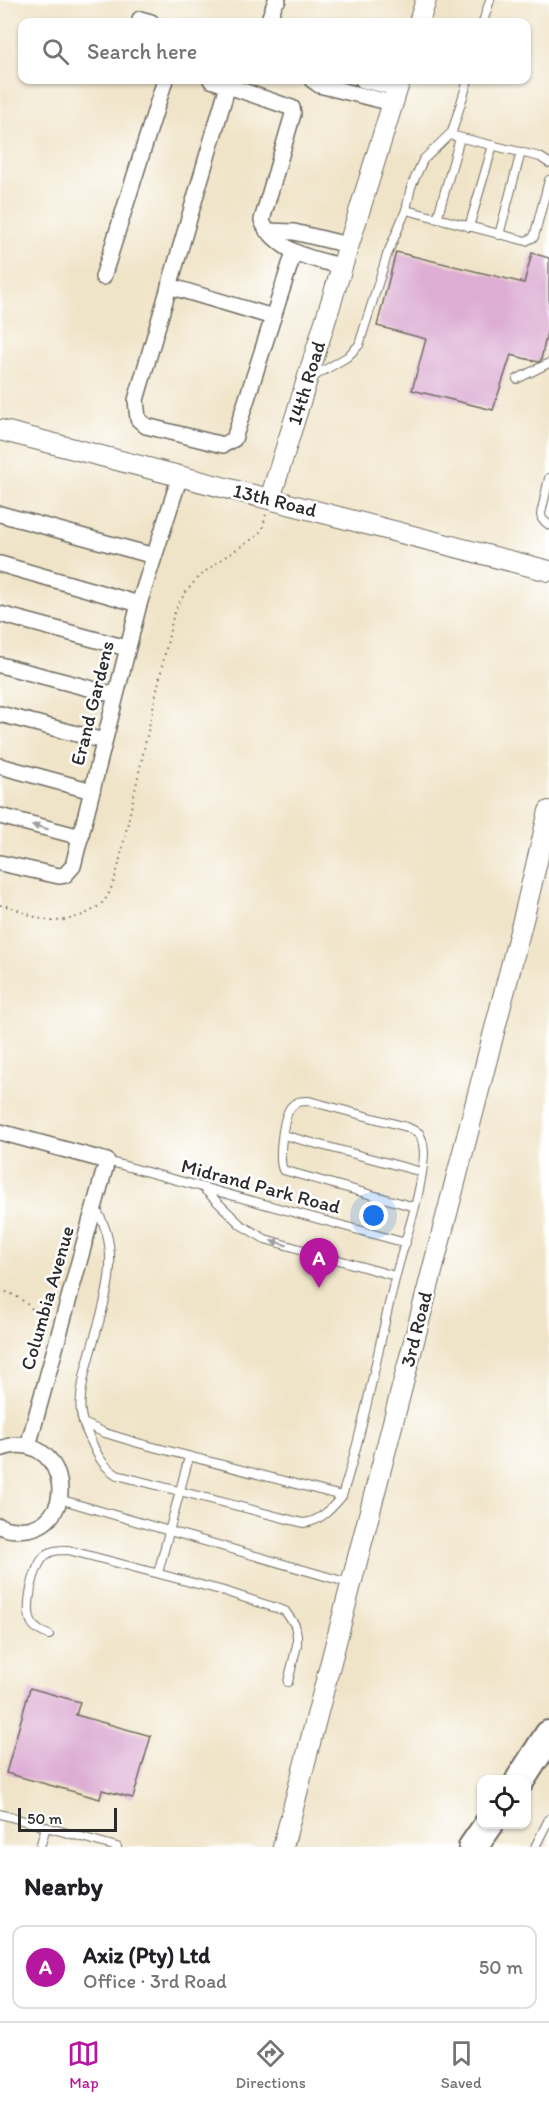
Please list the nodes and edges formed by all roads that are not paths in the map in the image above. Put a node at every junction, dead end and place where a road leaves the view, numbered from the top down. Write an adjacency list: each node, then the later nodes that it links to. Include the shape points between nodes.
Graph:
1 (276, 0): 4 (street)
2 (426, 0): 5 (street)
3 (490, 0): 6 (lane)
4 (269, 18)
5 (420, 18)
6 (484, 18)
7 (164, 84): 28 (street)
8 (225, 84): 12 (street)
9 (318, 84): 13 (street)
10 (376, 84): 13 (street)
11 (467, 84): 14 (lane)
12 (228, 85): 23 (street, via 292,108 262,220); 29 (street)
13 (396, 90): 25 (street, 14th Road)
14 (450, 135): 15 (lane); 20 (lane, via 423,160)
15 (460, 138): 16 (lane); 21 (lane)
16 (493, 145): 17 (lane); 22 (lane)
17 (521, 152): 18 (lane); 24 (lane)
18 (549, 163)
19 (549, 180): 24 (lane, via 534,237 526,241)
20 (406, 210): 21 (lane); 33 (lane, via 387,255 359,345 347,357)
21 (437, 219): 22 (lane)
22 (469, 227): 24 (lane)
23 (267, 231): 25 (street, via 294,232); 26 (street)
24 (499, 235)
25 (348, 245): 27 (street, 14th Road)
26 (294, 252): 27 (street); 30 (street)
27 (341, 266): 33 (street, 14th Road)
28 (103, 277)
29 (169, 286): 30 (street); 30 (street, via 136,400 138,419 146,426 223,446 234,439)
30 (273, 317)
31 (549, 363): 32 (lane)
32 (517, 380)
33 (307, 381): 37 (street, 14th Road)
34 (0, 430): 35 (street, 13th Road)
35 (180, 476): 37 (street, 13th Road); 40 (street, Erand Gardens)
36 (549, 478): 39 (lane, via 541,514)
37 (268, 499): 42 (street, 13th Road)
38 (0, 514): 40 (street)
39 (549, 525)
40 (154, 556): 43 (street, Erand Gardens)
41 (0, 564): 43 (street)
42 (549, 571)
43 (139, 604): 45 (street, Erand Gardens)
44 (0, 614): 45 (street)
45 (127, 648): 47 (street, Erand Gardens)
46 (0, 665): 47 (street)
47 (116, 695): 49 (street, Erand Gardens)
48 (0, 714): 49 (street)
49 (104, 741): 51 (street, Erand Gardens)
50 (0, 766): 51 (street)
51 (92, 791): 54 (street, Erand Gardens)
52 (549, 811): 75 (street, 3rd Road)
53 (0, 816): 54 (street, one-way to 53)
54 (81, 837): 55 (street, Erand Gardens, via 73,866 65,875)
55 (0, 863)
56 (0, 1132): 58 (street)
57 (283, 1135): 59 (lane); 59 (lane, via 292,1105 321,1103 419,1133 424,1144); 62 (lane, via 279,1158 286,1172)
58 (107, 1161): 60 (lane, Midrand Park Road); 61 (street, Columbia Avenue)
59 (422, 1172): 62 (lane)
60 (203, 1188): 63 (lane, Midrand Park Road); 64 (lane, one-way to 60, via 265,1239 241,1225)
61 (94, 1207): 65 (lane, via 107,1233 109,1274 80,1400); 66 (street, Columbia Avenue)
62 (415, 1207): 63 (lane)
63 (405, 1243): 64 (lane)
64 (396, 1276): 70 (lane, via 371,1393)
65 (83, 1423): 68 (lane); 69 (lane, via 109,1471)
66 (28, 1446): 67 (street); 71 (street, via 40,1451 54,1466 61,1486)
67 (0, 1449)
68 (189, 1457): 69 (lane); 70 (lane)
69 (180, 1492): 70 (lane, via 303,1523 328,1511); 72 (lane)
70 (342, 1496)
71 (59, 1499): 72 (lane); 73 (street, via 44,1522)
72 (170, 1530): 74 (lane); 75 (lane)
73 (1, 1533)
74 (158, 1573): 76 (lane, via 68,1550 47,1554 31,1590 28,1612 33,1626); 77 (lane, via 285,1611 295,1624 297,1635)
75 (350, 1584): 86 (street, 3rd Road)
76 (49, 1635)
77 (288, 1682)
78 (549, 1736): 79 (highway)
79 (523, 1775)
80 (0, 1814): 82 (lane)
81 (549, 1819): 88 (lane)
82 (46, 1827): 84 (lane); 85 (lane)
83 (486, 1829): 87 (highway)
84 (40, 1847)
85 (117, 1847)
86 (284, 1847)
87 (473, 1847)
88 (535, 1847)

